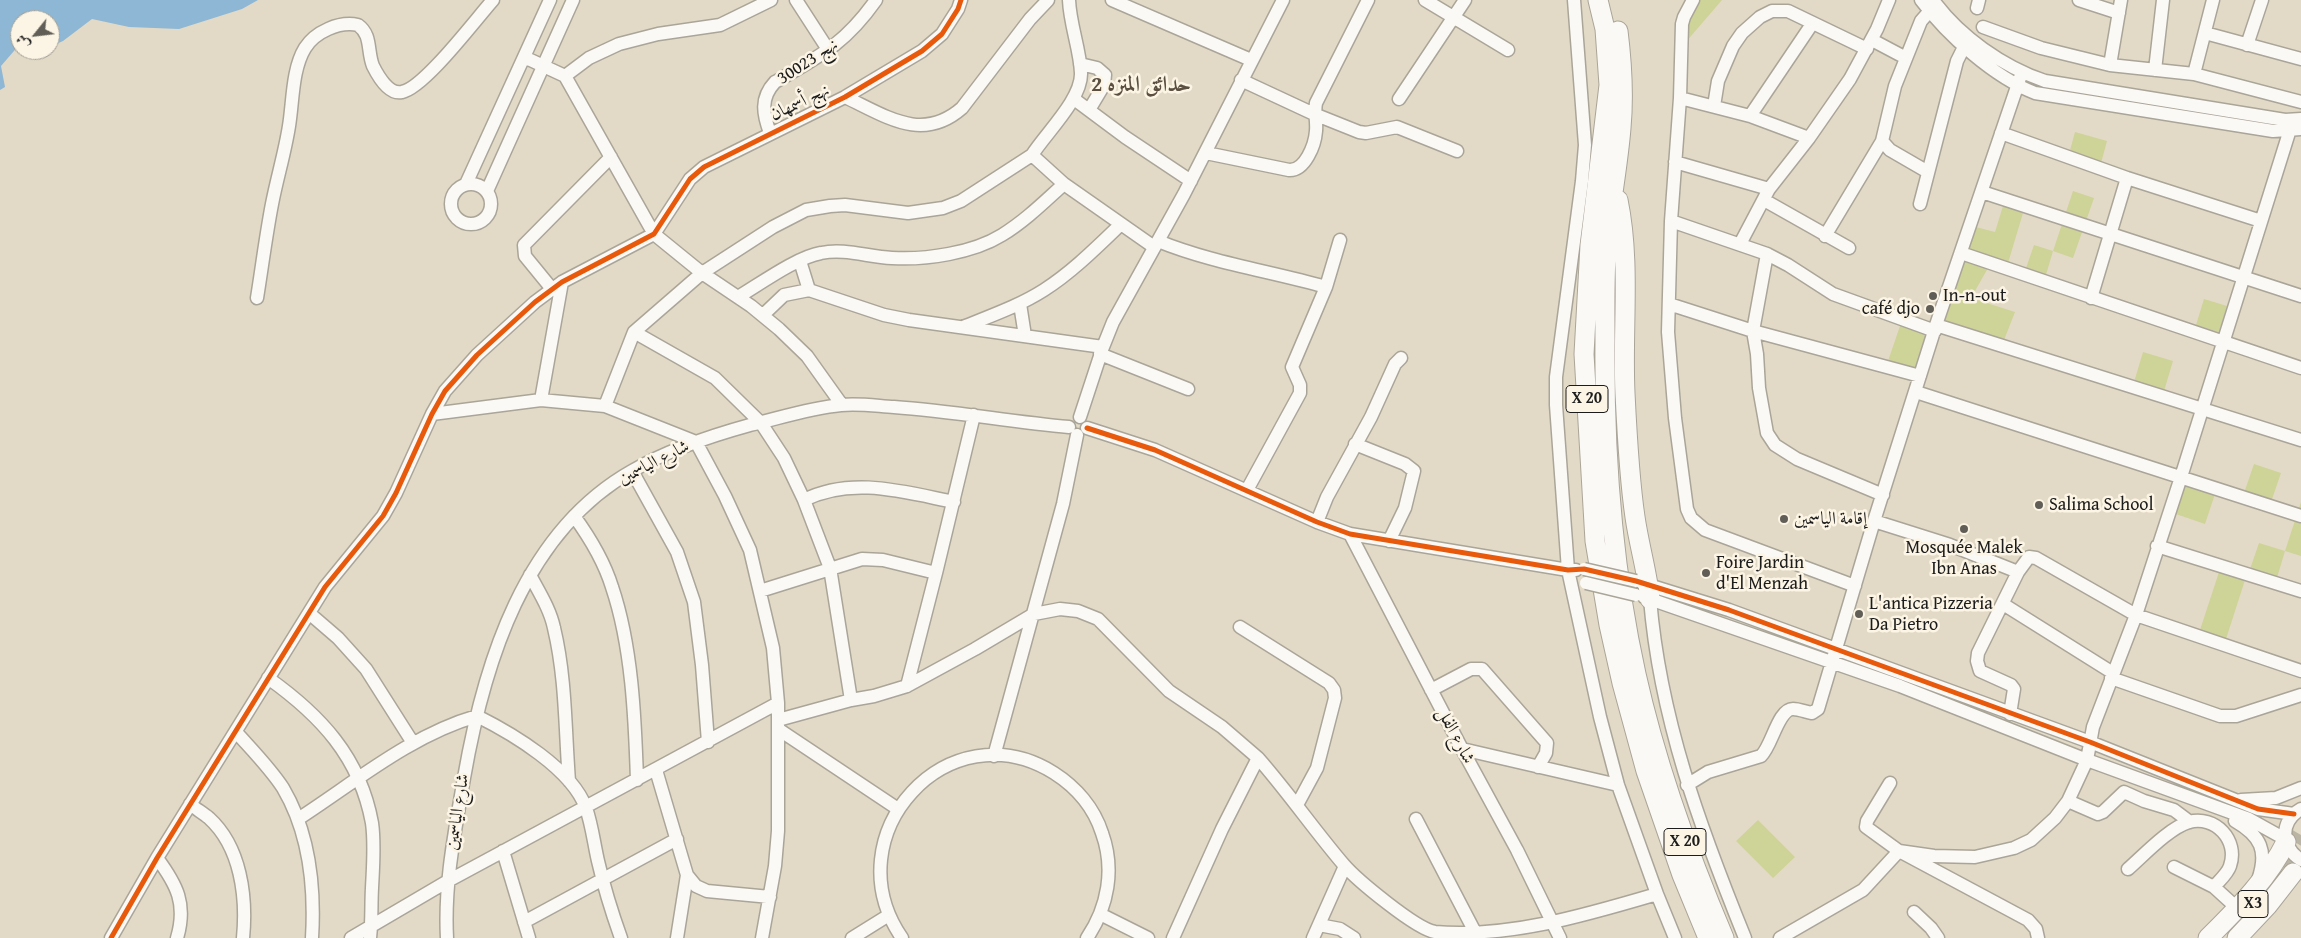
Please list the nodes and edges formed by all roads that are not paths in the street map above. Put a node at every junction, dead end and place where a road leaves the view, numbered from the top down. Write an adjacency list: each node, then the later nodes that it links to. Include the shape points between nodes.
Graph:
1 (492, 0): 98 (street, via 426,77 402,92 394,92 379,76 373,65 368,36 358,24 340,24 310,42 297,73)
2 (550, 0): 36 (street)
3 (573, 0): 42 (street)
4 (771, 0): 46 (street, via 720,25 658,34 620,44 589,58)
5 (796, 0): 35 (street)
6 (876, 0): 35 (street, نهج 30023, via 859,24)
7 (961, 0): 49 (street, نهج أسمهان, via 942,34 922,51)
8 (1048, 0): 49 (street, via 962,108 940,123 918,126 894,120)
9 (1069, 0): 40 (street)
10 (1112, 0): 39 (street)
11 (1282, 0): 39 (street)
12 (1368, 0): 56 (street)
13 (1425, 0): 27 (street)
14 (1466, 0): 27 (street)
15 (1574, 0): 140 (street, via 1584,144 1556,377)
16 (1598, 0): 206 (highway, X 20, via 1609,84 1590,245 1584,354 1595,541 1622,683 1653,793)
17 (1611, 0): 69 (highway, X 20, via 1617,27 1622,86 1621,128)
18 (1693, 0): 50 (street, via 1682,24)
19 (1889, 0): 31 (street)
20 (1910, 0): 25 (street)
21 (2079, 0): 26 (street)
22 (2163, 0): 43 (street)
23 (2214, 0): 30 (street)
24 (2262, 0): 32 (street)
25 (1928, 3): 33 (street); 37 (street); 44 (street, via 1966,35)
26 (2120, 6): 41 (street)
27 (1455, 17): 34 (street); 52 (street)
28 (1812, 24): 31 (street); 54 (street, via 1788,11 1772,11 1760,17 1742,33 1728,55); 57 (street)
29 (1983, 27): 41 (street, via 2041,48)
30 (2205, 33): 32 (street); 45 (street)
31 (1869, 44): 37 (street); 61 (street, via 1850,79)
32 (2247, 45): 38 (street)
33 (1964, 47): 48 (street); 68 (street, via 1957,61)
34 (1508, 50)
35 (829, 51): 59 (street, نهج 30023, via 769,88 764,115)
36 (524, 57): 42 (street); 72 (street)
37 (1906, 58): 62 (street, via 1895,86)
38 (2301, 59)
39 (1251, 60): 47 (street)
40 (1080, 64): 51 (street, via 1080,85); 55 (street, via 1098,68 1105,76 1104,85)
41 (2110, 65): 43 (street)
42 (543, 66): 46 (street); 74 (street)
43 (2156, 70): 45 (street)
44 (2022, 72): 48 (street); 58 (street, via 2057,84)
45 (2194, 74): 53 (street)
46 (565, 76): 66 (street)
47 (1241, 80): 56 (street); 64 (street)
48 (2017, 85): 58 (street, via 2055,98 2273,131); 60 (street)
49 (845, 97): 59 (street, نهج أسمهان)
50 (1680, 98): 54 (street); 67 (street)
51 (1074, 99): 55 (street); 65 (street)
52 (1399, 99)
53 (2301, 102)
54 (1714, 106): 57 (street)
55 (1089, 110): 71 (street)
56 (1314, 114): 63 (street, via 1366,133 1397,127); 64 (street, via 1314,141 1304,162 1294,170)
57 (1750, 116): 61 (street)
58 (2296, 125): 79 (street)
59 (770, 133): 81 (street, نهج أسمهان, via 697,173)
60 (2000, 133): 70 (street); 75 (street)
61 (1809, 138): 76 (street)
62 (1882, 141): 68 (street, via 1890,150); 83 (street)
63 (1457, 151)
64 (1206, 152): 71 (street)
65 (1032, 155): 73 (street); 91 (street, via 961,201 943,208 908,212 844,205 806,210 773,226)
66 (611, 157): 81 (street); 93 (street, via 524,245 525,256)
67 (1675, 162): 76 (street); 78 (street)
68 (1928, 172): 77 (street)
69 (1614, 178): 145 (highway, via 1625,252 1625,390 1630,474); 171 (highway, X 20, via 1607,245 1604,343 1614,539 1636,673)
70 (2127, 178): 79 (street); 82 (street)
71 (1191, 181): 85 (street)
72 (466, 184): 74 (street, via 478,185); 74 (street, via 456,190 451,204 453,212 464,223 472,224 486,218 491,203)
73 (1064, 184): 80 (street); 90 (street, via 1001,236 966,249 934,257 906,259 842,251 822,252)
74 (487, 191)
75 (1982, 192): 82 (street); 89 (street)
76 (1767, 194): 83 (street); 86 (street)
77 (1920, 204)
78 (1671, 221): 86 (street); 101 (street)
79 (2261, 221): 92 (street)
80 (1120, 225): 85 (street); 100 (street, via 1079,265)
81 (654, 234): 91 (street); 93 (street)
82 (2110, 234): 92 (street); 99 (street)
83 (1825, 236): 87 (street)
84 (1340, 240): 94 (street)
85 (1156, 244): 94 (street); 109 (street, via 1113,322)
86 (1740, 244): 88 (street)
87 (1849, 248)
88 (1767, 254): 104 (street, via 1833,294); 105 (street)
89 (1961, 254): 99 (street); 104 (street)
90 (800, 261): 95 (street); 97 (street)
91 (702, 273): 97 (street); 106 (street)
92 (2244, 278): 96 (street); 108 (street)
93 (557, 286): 115 (street); 119 (street, via 477,355 446,391)
94 (1326, 287): 128 (street, via 1292,367 1300,393)
95 (809, 290): 102 (street, via 784,295); 103 (street, via 884,315)
96 (2301, 296)
97 (738, 297): 102 (street)
98 (258, 298)
99 (2091, 298): 108 (street)
100 (1020, 304): 103 (street); 107 (street)
101 (1669, 304): 105 (street); 144 (street, via 1675,418 1687,509 1691,518 1716,535)
102 (763, 315): 116 (street, via 807,356)
103 (963, 328): 107 (street)
104 (1936, 328): 112 (street); 118 (street)
105 (1753, 331): 112 (street); 129 (street, via 1762,410 1775,444 1797,459)
106 (634, 332): 117 (street); 121 (street, via 716,378)
107 (1025, 336): 109 (street)
108 (2225, 342): 111 (street); 118 (street)
109 (1102, 350): 113 (street); 122 (street, via 1080,417 1086,421)
110 (1401, 358): 125 (street)
111 (2301, 368)
112 (1920, 376): 114 (street)
113 (1188, 389)
114 (1916, 392): 127 (street); 129 (street)
115 (541, 400): 117 (street); 119 (street)
116 (842, 405): 120 (street, شارع الياسمين); 121 (street, شارع الياسمين)
117 (605, 406): 124 (street)
118 (2203, 408): 123 (street); 127 (street)
119 (432, 414): 149 (street, via 383,516 330,580)
120 (974, 414): 122 (street, شارع الياسمين); 131 (street)
121 (761, 423): 124 (street, شارع الياسمين); 130 (street, via 784,458)
122 (1078, 430): 128 (street, شارع الياسمين, via 1155,450); 150 (street, via 1063,504)
123 (2301, 440)
124 (696, 442): 126 (street, شارع الياسمين); 146 (street, via 726,496 750,550)
125 (1355, 444): 135 (street); 137 (street, via 1405,464 1414,471 1404,508)
126 (632, 471): 132 (street, شارع الياسمين, via 595,496); 167 (street, via 677,552 694,602)
127 (2181, 477): 133 (street); 138 (street)
128 (1247, 490): 135 (street, شارع الياسمين)
129 (1883, 495): 134 (street)
130 (804, 500): 131 (street, via 833,489 868,488 896,490); 139 (street)
131 (954, 502): 142 (street)
132 (574, 516): 143 (street, شارع الياسمين); 178 (street, via 597,551 612,585 622,622 636,729)
133 (2301, 516)
134 (1874, 521): 141 (street, via 1950,545); 144 (street)
135 (1317, 522): 136 (street, شارع الياسمين)
136 (1350, 534): 137 (street, شارع الياسمين); 159 (street, شارع الفل)
137 (1389, 542): 140 (street, شارع الياسمين)
138 (2157, 546): 147 (street); 151 (street)
139 (830, 568): 142 (street, via 868,558); 146 (street); 161 (street)
140 (1568, 570): 145 (street, bridge, via 1584,569); 145 (street, bridge, via 1586,583); 181 (street)
141 (2018, 572): 148 (street); 151 (street, via 2026,558 2033,557)
142 (936, 573): 158 (street)
143 (530, 575): 164 (street, شارع الياسمين, via 500,641); 179 (street, via 554,627 564,692)
144 (1855, 586): 153 (street)
145 (1643, 590): 153 (street, via 1730,610); 154 (street); 182 (street, via 1672,734)
146 (760, 591): 162 (street, via 773,648)
147 (2301, 591)
148 (2003, 604): 156 (street); 163 (street, via 1980,646 1977,661 1980,671 2014,689)
149 (309, 613): 157 (street); 169 (street, via 366,669)
150 (1034, 614): 158 (street); 172 (street); 173 (street, via 1060,609 1078,611 1098,619 1169,691 1222,727)
151 (2136, 615): 155 (street); 156 (street)
152 (1240, 627): 187 (street, via 1329,683 1334,690 1335,698 1317,768)
153 (1837, 650): 154 (street); 163 (street)
154 (1832, 664): 174 (street, via 1900,686); 182 (street, via 1815,712 1786,711 1761,756 1708,772)
155 (2301, 671)
156 (2112, 676): 160 (street, via 2220,716 2236,716); 168 (street)
157 (268, 678): 166 (street); 177 (street, via 298,699 320,721 343,749)
158 (907, 686): 161 (street)
159 (1431, 690): 170 (street, شارع الفل); 175 (street, via 1471,669 1482,669 1547,743 1546,753)
160 (2301, 695)
161 (850, 700): 165 (street)
162 (778, 703): 165 (street); 167 (street)
163 (2010, 714): 168 (street)
164 (477, 716): 169 (street, via 454,722); 179 (street, via 536,751); 208 (street, شارع الياسمين)
165 (778, 724): 190 (street); 212 (street, via 778,831)
166 (236, 732): 186 (street); 192 (street, via 282,788)
167 (708, 742): 176 (street)
168 (2090, 742): 174 (street); 184 (street)
169 (413, 743): 177 (street)
170 (1462, 749): 175 (street); 219 (street, شارع الفل)
171 (1656, 750): 244 (highway, X 20, via 1688,852); 245 (highway, via 1677,787 1709,879)
172 (994, 756): 190 (street, via 962,760 938,770 918,785); 215 (street, via 1026,760 1049,770 1070,785 1087,804 1100,826 1107,851 1107,889)
173 (1258, 758): 187 (street); 237 (street)
174 (2087, 760): 185 (street); 189 (street)
175 (1538, 766): 181 (street)
176 (656, 770): 178 (street); 196 (street)
177 (358, 779): 192 (street); 220 (street, via 372,823)
178 (637, 780): 188 (street)
179 (569, 781): 188 (street)
180 (1890, 783): 199 (street, via 1866,826)
181 (1618, 785): 211 (street)
182 (1687, 785): 246 (street)
183 (2301, 788): 184 (street, via 2276,798)
184 (2236, 800): 191 (street, via 2269,812)
185 (2068, 801): 194 (street, via 2098,814 2127,793 2144,802 2174,810); 199 (street, via 2031,840 1994,854 1934,856)
186 (190, 804): 200 (street); 225 (street, via 210,818 238,865 243,897)
187 (1297, 805): 201 (street)
188 (586, 807): 198 (street); 207 (street)
189 (2218, 808): 195 (street); 197 (street, via 2262,825); 210 (street, via 2249,829 2260,843 2262,864)
190 (898, 809): 216 (street, via 884,839 880,864 882,890)
191 (2297, 812): 197 (street, via 2286,826)
192 (298, 819): 226 (street, via 308,861)
193 (1416, 819): 222 (street)
194 (2190, 822): 195 (street); 203 (street, via 2176,828)
195 (2208, 822): 209 (street, via 2222,830 2233,855 2230,868)
196 (677, 839): 205 (street); 207 (street)
197 (2285, 841): 204 (street, via 2294,856); 210 (highway, via 2275,862)
198 (504, 851): 208 (street); 217 (street)
199 (1899, 851): 247 (street, via 1863,890); 249 (street, via 2028,920 2036,929)
200 (157, 858): 223 (street); 224 (street, via 174,882 181,901)
201 (1345, 866): 218 (street); 221 (street, via 1378,896)
202 (2174, 867): 209 (street)
203 (2128, 869)
204 (2294, 870): 251 (highway, X3, via 2258,899); 252 (highway, X3, via 2268,905); 253 (highway)
205 (687, 875): 212 (street, via 696,886 707,891); 231 (street)
206 (1682, 875): 242 (highway, via 1684,910); 243 (highway, X 20)
207 (603, 878): 217 (street); 230 (street)
208 (448, 880): 220 (street); 228 (street, شارع الياسمين)
209 (2214, 887): 213 (street)
210 (2255, 887): 213 (highway)
211 (1656, 894): 219 (street); 241 (street)
212 (770, 897): 232 (street)
213 (2237, 908): 250 (highway)
214 (1914, 912): 248 (street)
215 (1100, 914): 235 (street); 236 (street)
216 (889, 915): 233 (street); 234 (street)
217 (524, 922): 229 (street)
218 (1319, 924): 238 (street); 239 (street, via 1340,929)
219 (1554, 924): 222 (street, via 1517,935); 240 (street, شارع الفل)
220 (371, 932): 227 (street)
221 (1434, 935): 222 (street)
222 (1477, 936)
223 (111, 938)
224 (177, 938)
225 (242, 938)
226 (312, 938)
227 (351, 938)
228 (447, 938)
229 (529, 938)
230 (621, 938)
231 (677, 938)
232 (762, 938)
233 (852, 938)
234 (902, 938)
235 (1087, 938)
236 (1148, 938)
237 (1173, 938)
238 (1313, 938)
239 (1354, 938)
240 (1560, 938)
241 (1675, 938)
242 (1695, 938)
243 (1708, 938)
244 (1724, 938)
245 (1736, 938)
246 (1745, 938)
247 (1780, 938)
248 (1938, 938)
249 (2038, 938)
250 (2208, 938)
251 (2221, 938)
252 (2237, 938)
253 (2250, 938)

